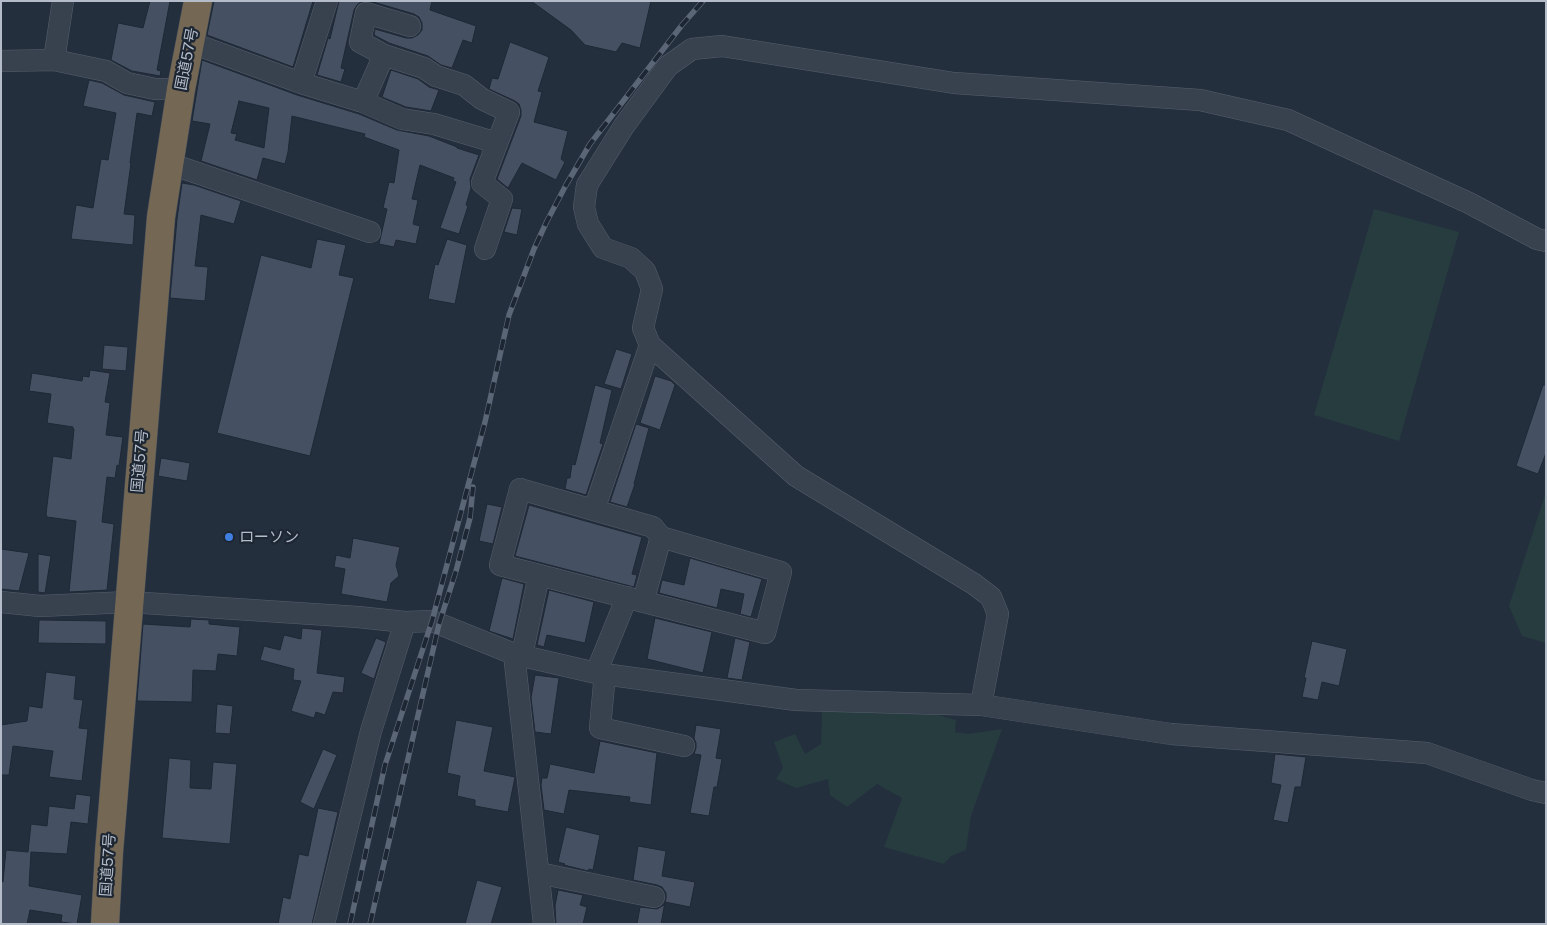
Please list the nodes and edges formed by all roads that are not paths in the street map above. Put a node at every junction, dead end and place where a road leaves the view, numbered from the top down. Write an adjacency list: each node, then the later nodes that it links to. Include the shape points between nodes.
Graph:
1 (63, 1): 7 (street)
2 (198, 1): 5 (highway, 国道57号)
3 (327, 1): 9 (street)
4 (410, 26): 6 (street, via 366,13 360,42)
5 (189, 42): 9 (street); 10 (highway, 国道57号)
6 (384, 55): 11 (street); 12 (street, via 464,86 509,112)
7 (54, 60): 8 (street); 10 (street, via 106,71 127,83 155,89)
8 (1, 61)
9 (301, 83): 11 (street)
10 (181, 88): 13 (highway, 国道57号)
11 (363, 102): 12 (street, via 402,119 434,124)
12 (497, 143): 16 (street, via 482,183 502,199)
13 (168, 163): 14 (street); 23 (highway, 国道57号, via 159,236)
14 (370, 232)
15 (1546, 241): 17 (street, via 1288,120 1200,100 954,83 722,46 692,50 668,66 624,126 587,185 584,207 588,224 603,248 631,258 645,271 649,280 652,289 643,328)
16 (485, 249)
17 (650, 345): 18 (street); 27 (street, via 796,476 991,597 998,614)
18 (594, 510): 19 (street, via 653,528); 20 (street, via 520,488 500,565)
19 (661, 537): 21 (street); 21 (street, via 781,572 765,633)
20 (538, 575): 21 (street); 25 (street)
21 (635, 600): 26 (street)
22 (1, 602): 23 (street, via 40,606)
23 (129, 602): 24 (street); 32 (highway, 国道57号)
24 (405, 622): 25 (street, via 432,621); 33 (street, via 371,731)
25 (518, 655): 26 (street); 30 (street)
26 (600, 673): 27 (street, via 796,700); 28 (street, via 600,728)
27 (981, 705): 29 (street, via 1171,734 1427,753)
28 (684, 746)
29 (1546, 793)
30 (539, 873): 31 (street); 34 (street)
31 (654, 896)
32 (105, 924)
33 (324, 924)
34 (544, 924)

